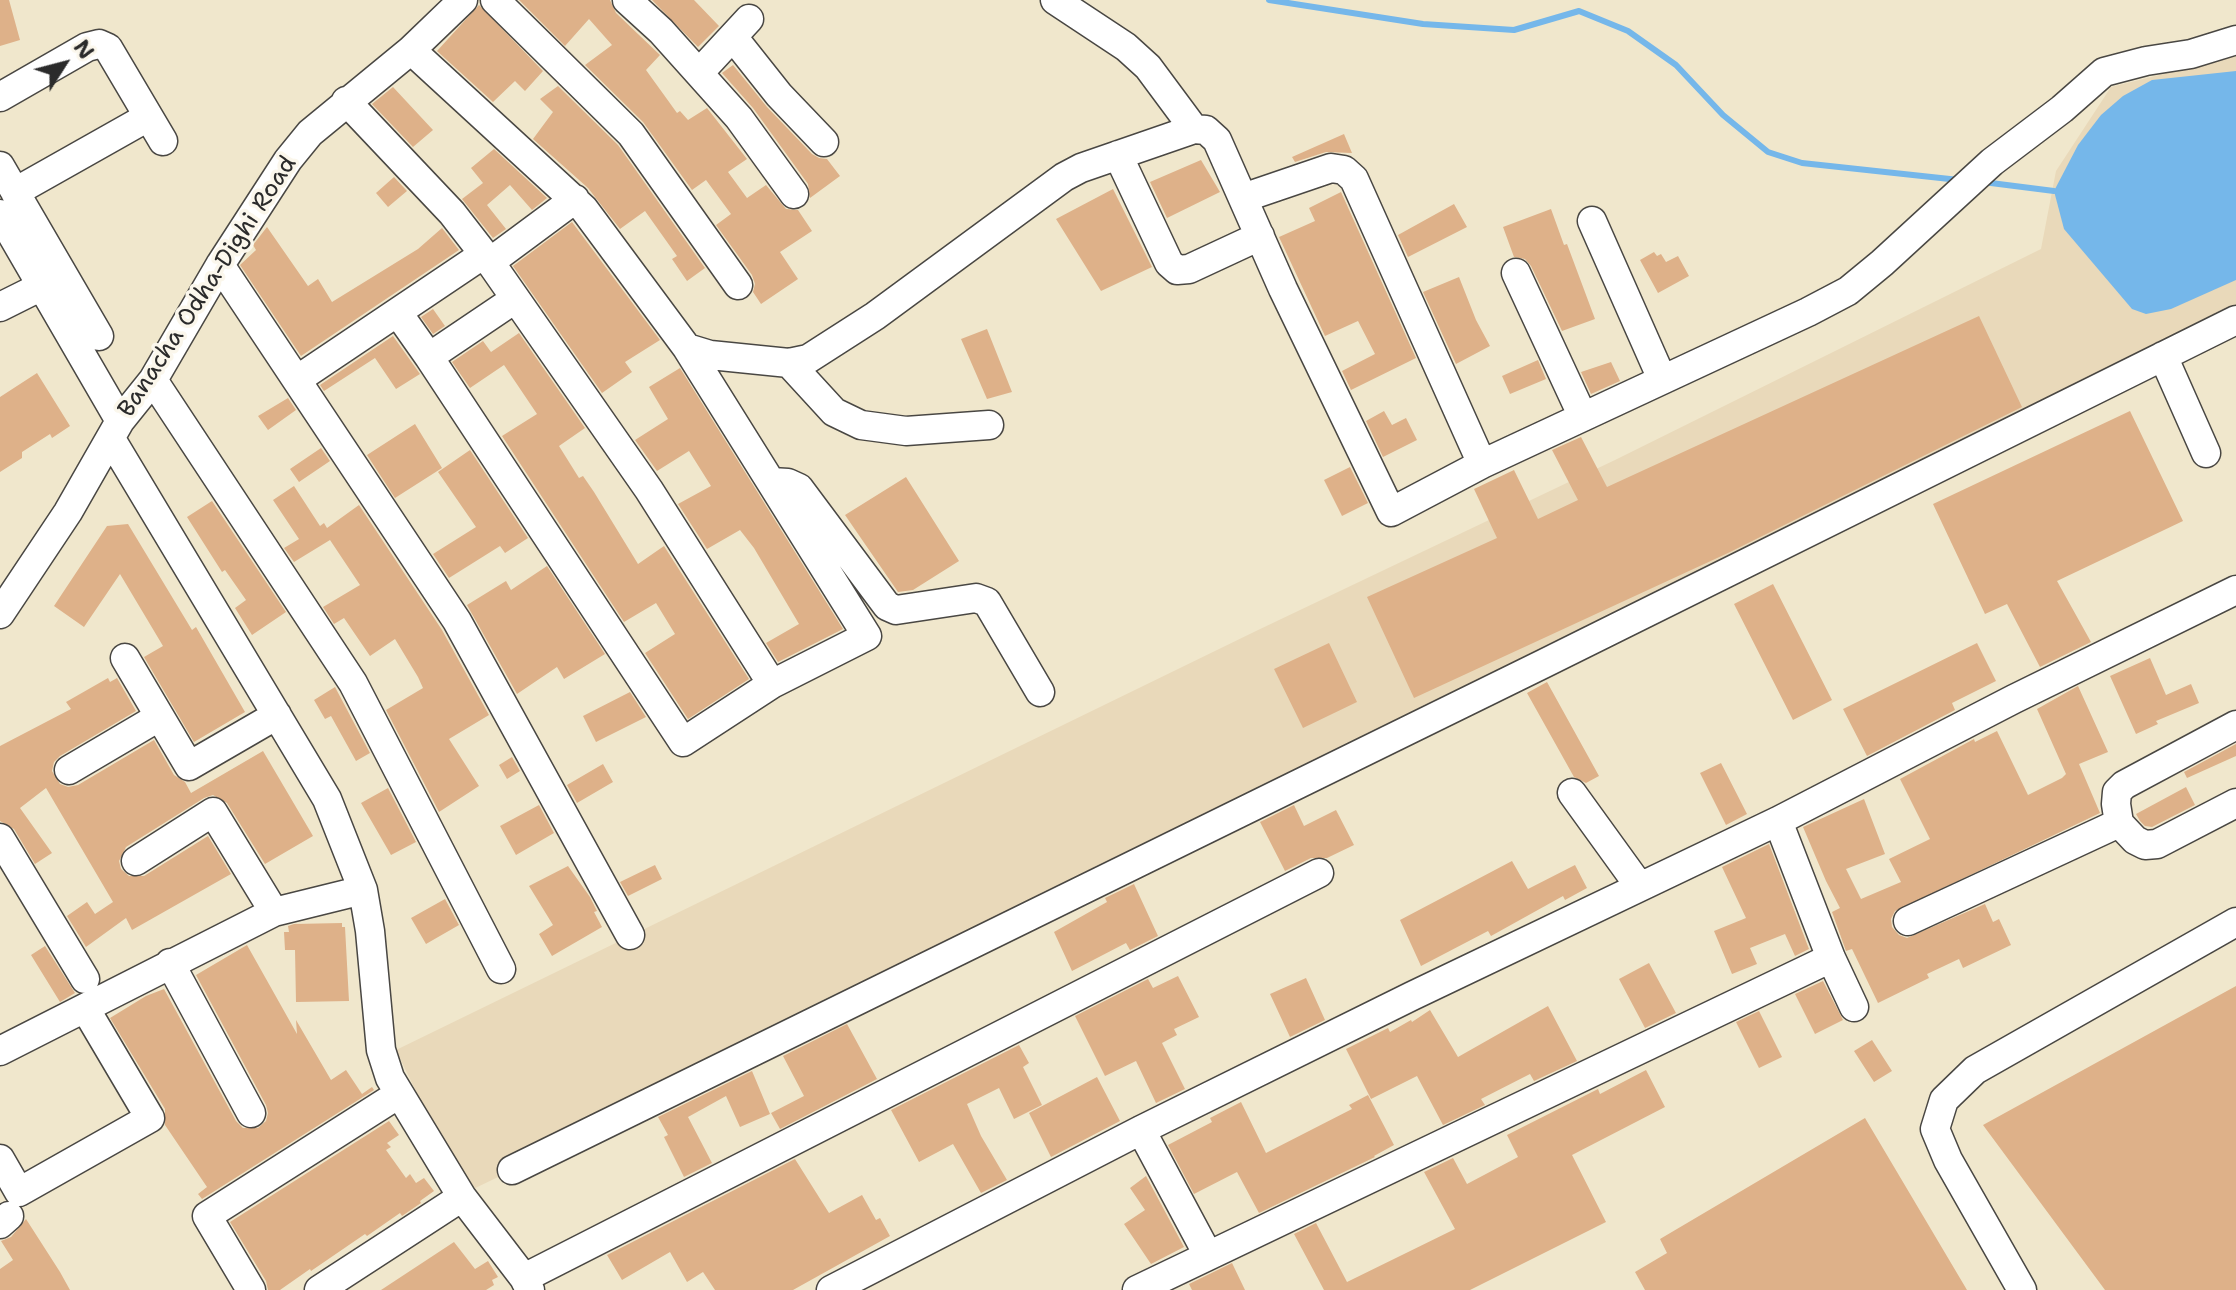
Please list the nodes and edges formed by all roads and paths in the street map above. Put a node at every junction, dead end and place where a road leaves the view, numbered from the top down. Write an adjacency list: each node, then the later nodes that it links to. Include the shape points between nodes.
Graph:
1 (463, 0): 6 (street, Banacha Odha-Dighi Road)
2 (495, 0): 27 (street, via 631,134)
3 (627, 0): 7 (street)
4 (1055, 0): 13 (street, via 1148,67)
5 (2236, 40): 39 (street, via 2104,72 1848,291)
6 (411, 50): 10 (street, Banacha Odha-Dighi Road); 20 (street)
7 (699, 73): 8 (street, via 741,28); 12 (street)
8 (779, 95): 12 (street); 15 (street)
9 (0, 97): 11 (street, via 99,44 108,48)
10 (346, 101): 24 (street, via 452,213); 25 (street, Banacha Odha-Dighi Road, via 288,160)
11 (148, 117): 14 (street); 21 (street)
12 (745, 126): 18 (street)
13 (1194, 129): 16 (street); 19 (street, via 1206,130 1217,140)
14 (163, 141)
15 (824, 142)
16 (1118, 155): 23 (street, via 1177,270); 37 (street, via 1064,177 875,316 808,359)
17 (0, 166): 21 (street)
18 (794, 194)
19 (1243, 198): 23 (street); 45 (street, via 1331,168 1354,179)
20 (575, 199): 24 (street); 34 (street)
21 (8, 203): 28 (street); 33 (street)
22 (1592, 221): 39 (street)
23 (1260, 236): 45 (street, via 1391,512)
24 (487, 258): 29 (street); 31 (street)
25 (220, 265): 38 (street); 40 (street, Banacha Odha-Dighi Road)
26 (1516, 273): 41 (street)
27 (738, 285)
28 (42, 286): 30 (street); 43 (street)
29 (515, 299): 36 (street); 50 (street, via 649,490)
30 (0, 307)
31 (398, 313): 36 (street); 38 (street)
32 (2236, 320): 35 (street)
33 (99, 336)
34 (687, 348): 37 (street); 46 (street)
35 (2163, 356): 44 (street); 79 (street)
36 (429, 357): 50 (street, via 683,742)
37 (789, 363): 42 (street, via 834,412 861,425 906,431)
38 (298, 379): 68 (street, via 457,621)
39 (1662, 379): 41 (street)
40 (153, 380): 43 (street, Banacha Odha-Dighi Road); 71 (street, via 353,683)
41 (1583, 417): 45 (street)
42 (989, 425)
43 (116, 430): 48 (street, Banacha Odha-Dighi Road); 52 (street)
44 (2206, 453)
45 (1482, 464)
46 (771, 482): 50 (street, via 867,636); 51 (street, via 799,488 887,606 896,610 976,598 987,602)
47 (2236, 590): 58 (street)
48 (0, 614)
49 (125, 658): 53 (street)
50 (772, 684)
51 (1040, 692)
52 (277, 715): 53 (street, via 189,766); 64 (street, via 327,799)
53 (159, 717): 55 (street)
54 (2236, 725): 59 (street, via 2124,785 2117,792)
55 (69, 770)
56 (1572, 793): 63 (street)
57 (2236, 803): 59 (street, via 2157,844 2135,840)
58 (1778, 821): 63 (street); 69 (street)
59 (2119, 823): 66 (street)
60 (0, 838): 72 (street)
61 (136, 861): 65 (street, via 213,812)
62 (1319, 873): 82 (street)
63 (1640, 887): 77 (street)
64 (363, 890): 65 (street); 75 (street, via 381,1050)
65 (274, 912): 70 (street)
66 (1908, 921)
67 (2236, 922): 87 (street, via 1975,1070 1944,1100 1935,1129)
68 (630, 935)
69 (1831, 958): 73 (street); 81 (street)
70 (170, 963): 72 (street); 76 (street)
71 (501, 969)
72 (91, 995): 74 (street); 78 (street, via 150,1118 19,1192)
73 (1854, 1007)
74 (0, 1051)
75 (399, 1094): 80 (street); 84 (street, via 207,1216)
76 (251, 1113)
77 (1141, 1130): 81 (street); 83 (street)
78 (0, 1159)
79 (512, 1170)
80 (462, 1197): 82 (street); 85 (street)
81 (1208, 1255): 86 (street)
82 (517, 1287)
83 (837, 1289)
84 (251, 1290)
85 (319, 1290)
86 (1137, 1290)
87 (2022, 1290)

